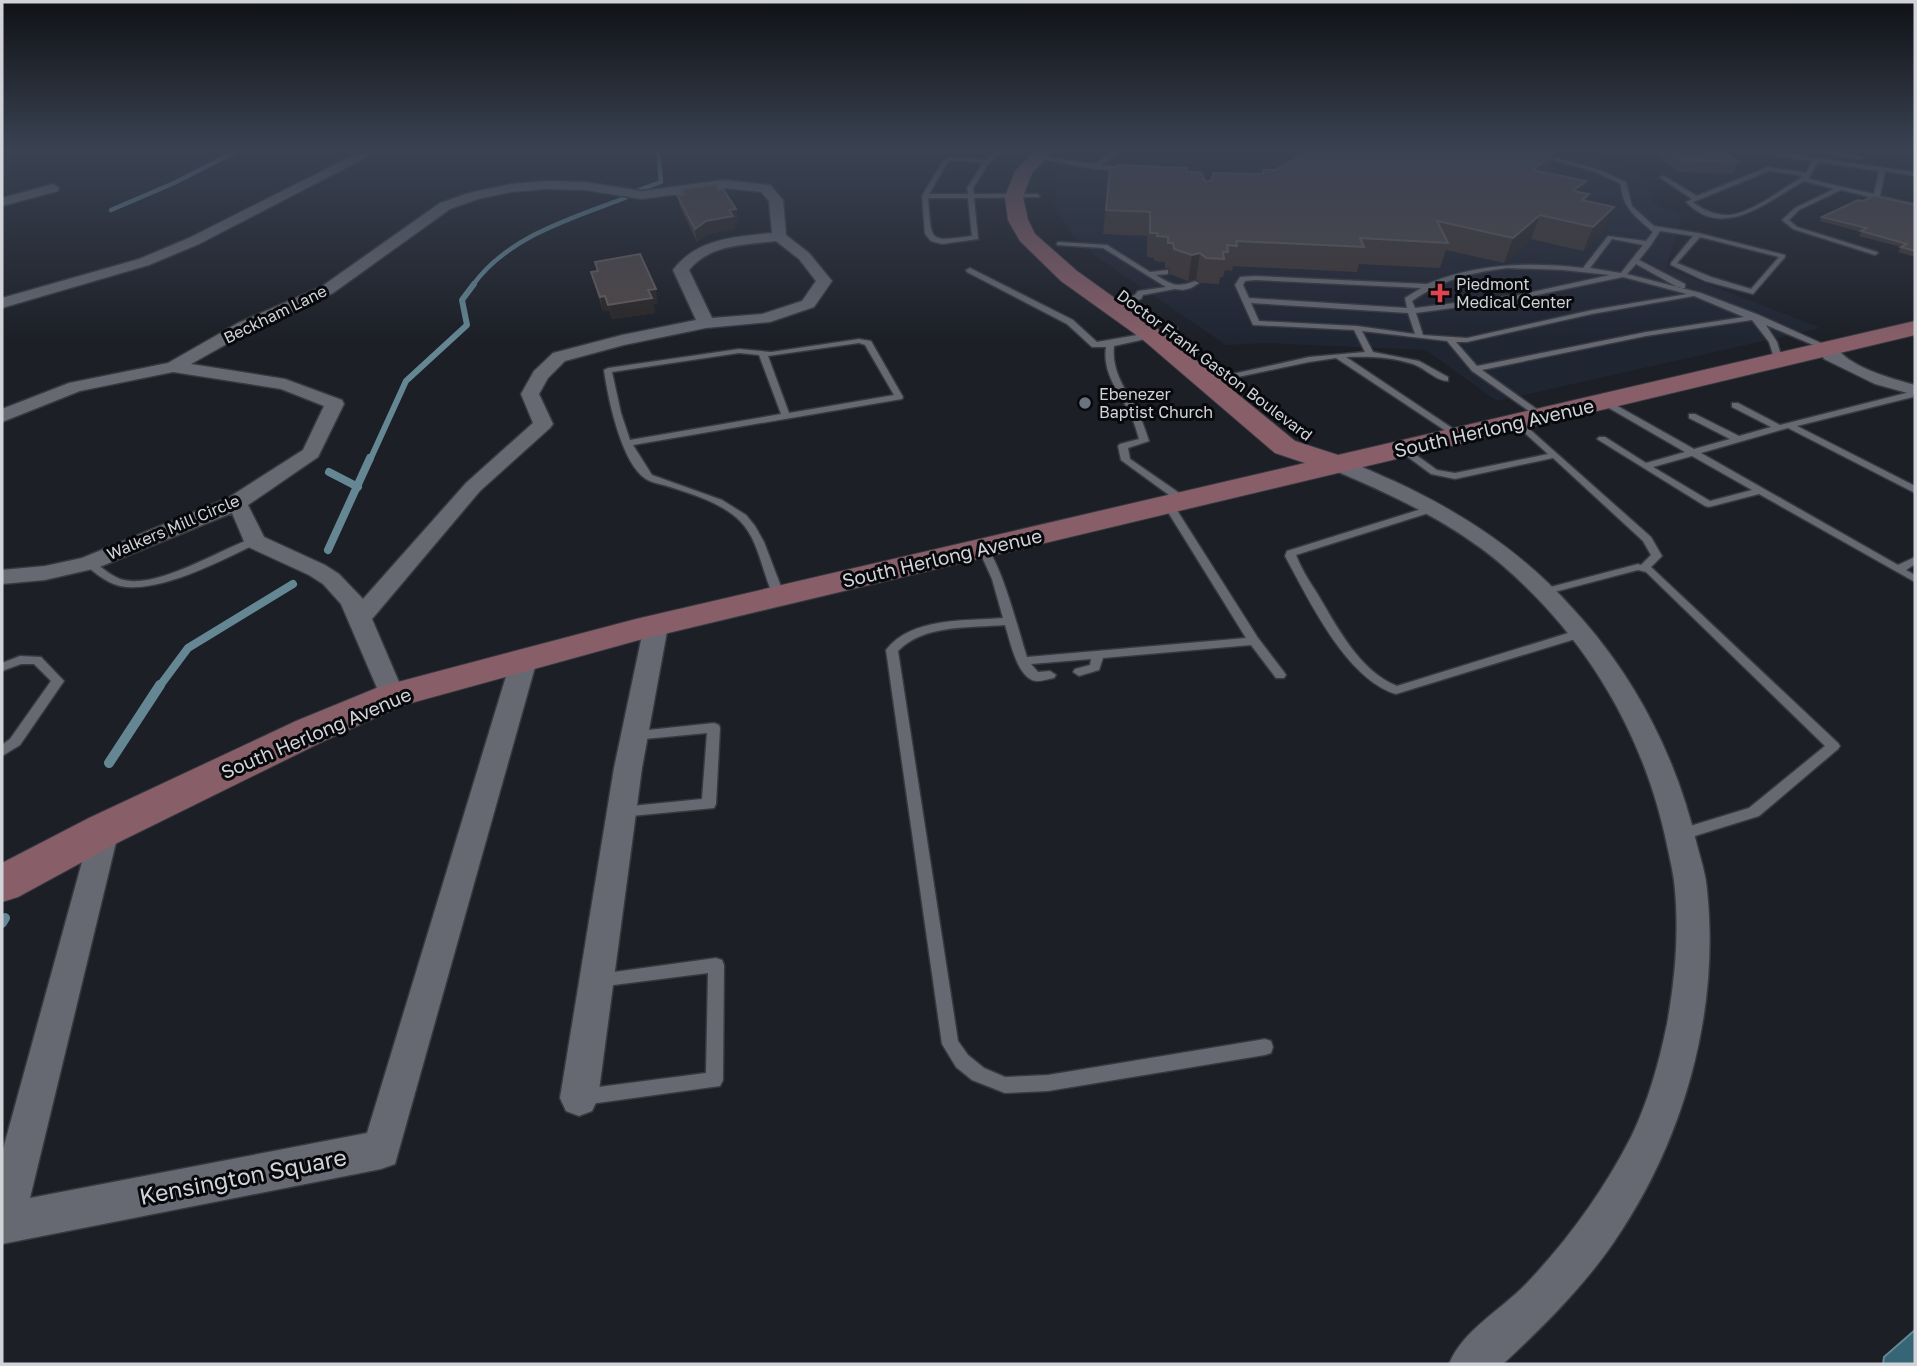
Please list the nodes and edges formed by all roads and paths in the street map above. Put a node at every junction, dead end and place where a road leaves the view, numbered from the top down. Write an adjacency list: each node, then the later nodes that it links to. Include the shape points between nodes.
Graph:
1 (248, 214): 28 (street, via 144,262)
2 (434, 214): 43 (street, Beckham Lane, via 327,290 244,327)
3 (777, 214): 12 (street, Beckham Lane)
4 (926, 214): 5 (lane, via 928,233 942,242 976,237)
5 (973, 214)
6 (1016, 214): 34 (street, Doctor Frank Gaston Boulevard, via 1022,229 1044,255)
7 (1041, 214): 13 (street, Doctor Frank Gaston Boulevard)
8 (1635, 214): 10 (lane)
9 (1792, 214): 15 (lane, via 1785,220 1795,228)
10 (1652, 228): 11 (lane); 14 (lane, via 1657,232)
11 (1698, 235): 11 (lane, via 1755,248 1783,256 1753,292 1673,264)
12 (779, 236): 31 (street, via 718,245 689,257 681,270); 31 (street, via 804,256 824,281 808,304 764,318)
13 (1059, 244): 20 (lane, via 1105,246); 26 (street, Doctor Frank Gaston Boulevard, via 1080,265)
14 (1649, 244): 16 (lane); 17 (lane, via 1610,237)
15 (1875, 253)
16 (1636, 261): 21 (lane); 25 (lane)
17 (1586, 269): 21 (lane); 23 (lane, via 1510,267 1446,275)
18 (970, 270): 37 (lane, via 1070,322 1095,345)
19 (1165, 272): 20 (lane)
20 (1149, 274): 24 (lane)
21 (1623, 275): 25 (lane); 29 (lane, via 1518,297)
22 (1195, 283): 24 (lane)
23 (1427, 286): 27 (lane, via 1255,278 1243,279 1239,285); 29 (lane, via 1408,300)
24 (1171, 288): 26 (lane, via 1166,296)
25 (1698, 295): 30 (lane); 36 (lane, via 1592,312 1467,340)
26 (1133, 299): 34 (street, Doctor Frank Gaston Boulevard)
27 (1245, 300): 29 (lane); 32 (lane, via 1256,323)
28 (2, 303)
29 (1412, 311): 35 (lane)
30 (1756, 317): 38 (lane); 42 (lane, via 1773,342); 44 (lane)
31 (706, 323): 80 (street, via 559,357 540,375 530,394 543,424 473,487)
32 (1357, 328): 35 (lane); 41 (lane)
33 (1915, 328): 38 (street, South Herlong Avenue)
34 (1162, 332): 37 (lane); 45 (street, Doctor Frank Gaston Boulevard); 47 (street, Doctor Frank Gaston Boulevard)
35 (1420, 337): 36 (lane)
36 (1449, 339): 44 (lane)
37 (1110, 344): 67 (lane, via 1107,358 1144,441 1123,446 1126,460)
38 (1829, 348): 42 (street, South Herlong Avenue); 48 (street, via 1830,355 1856,370)
39 (763, 354): 52 (lane); 52 (lane, via 868,343 899,397); 59 (lane, via 739,351 608,370 613,408)
40 (1339, 356): 41 (lane); 45 (lane, via 1296,359); 56 (lane)
41 (1371, 356): 46 (lane, via 1415,361)
42 (1779, 362): 49 (street, South Herlong Avenue)
43 (173, 367): 51 (street, Walkers Mill Circle, via 75,387); 68 (street, Walkers Mill Circle, via 285,384 335,404 311,453)
44 (1475, 369): 54 (lane)
45 (1234, 377): 47 (lane); 63 (street, Doctor Frank Gaston Boulevard, via 1314,439)
46 (1446, 379)
47 (1208, 382): 63 (street, Doctor Frank Gaston Boulevard, via 1285,447)
48 (1914, 393): 55 (lane)
49 (1605, 402): 54 (street, South Herlong Avenue); 61 (lane)
50 (1735, 405): 55 (lane)
51 (2, 416)
52 (786, 416): 59 (lane)
53 (1692, 416): 58 (lane)
54 (1530, 419): 56 (street, South Herlong Avenue); 62 (lane)
55 (1785, 426): 58 (lane); 65 (lane)
56 (1458, 436): 60 (street, South Herlong Avenue)
57 (1602, 439): 64 (lane)
58 (1737, 439): 61 (lane)
59 (629, 443): 79 (lane, via 649,477 740,513 751,527)
60 (1402, 449): 62 (lane, via 1434,472 1455,476); 63 (street, South Herlong Avenue)
61 (1694, 453): 64 (lane); 66 (lane)
62 (1555, 455): 74 (lane, via 1647,538 1657,556)
63 (1336, 464): 67 (street, South Herlong Avenue); 69 (street)
64 (1646, 466): 66 (lane, via 1709,504)
65 (1915, 490)
66 (1760, 491): 75 (lane)
67 (1176, 502): 71 (street, South Herlong Avenue); 84 (lane)
68 (236, 503): 70 (street); 73 (street, Walkers Mill Circle)
69 (1431, 509): 78 (street, via 1495,549); 83 (lane, via 1291,552 1343,645 1384,687 1396,690)
70 (254, 541): 73 (lane, via 195,568 141,582 120,582); 80 (street, via 331,579 352,601)
71 (983, 548): 79 (street, South Herlong Avenue); 81 (lane)
72 (1915, 560): 75 (lane)
73 (89, 563): 76 (street, Walkers Mill Circle)
74 (1644, 568): 78 (lane); 97 (lane, via 1833,746 1754,812)
75 (1898, 570): 77 (lane)
76 (2, 577)
77 (1915, 579)
78 (1543, 592): 83 (street)
79 (779, 597): 82 (street, South Herlong Avenue)
80 (358, 620): 92 (street)
81 (1008, 621): 87 (lane); 100 (lane, via 911,635 892,650 950,1044 978,1074 1005,1085 1048,1083)
82 (656, 626): 86 (street, South Herlong Avenue); 93 (street)
83 (1581, 633): 97 (street, via 1646,734)
84 (1254, 642): 85 (lane); 91 (lane)
85 (1098, 653): 87 (lane); 89 (lane, via 1095,667)
86 (524, 660): 92 (street, South Herlong Avenue); 96 (street, Kensington Square, via 381,1150 3,1224)
87 (1022, 661): 90 (lane, via 1035,677)
88 (2, 667): 94 (lane, via 37,660 58,681 15,742)
89 (1079, 672)
90 (1049, 675)
91 (1280, 675)
92 (392, 696): 96 (street, South Herlong Avenue)
93 (634, 735): 95 (street); 95 (lane, via 714,728 709,804)
94 (2, 751)
95 (621, 812): 99 (street)
96 (104, 830): 98 (street, South Herlong Avenue)
97 (1682, 834): 102 (street, via 1694,913 1693,977 1683,1044 1662,1114 1620,1199 1570,1269 1506,1336)
98 (2, 884)
99 (595, 980): 101 (street); 101 (lane, via 716,965 714,1080)
100 (1265, 1047)
101 (579, 1098)
102 (1471, 1364)

